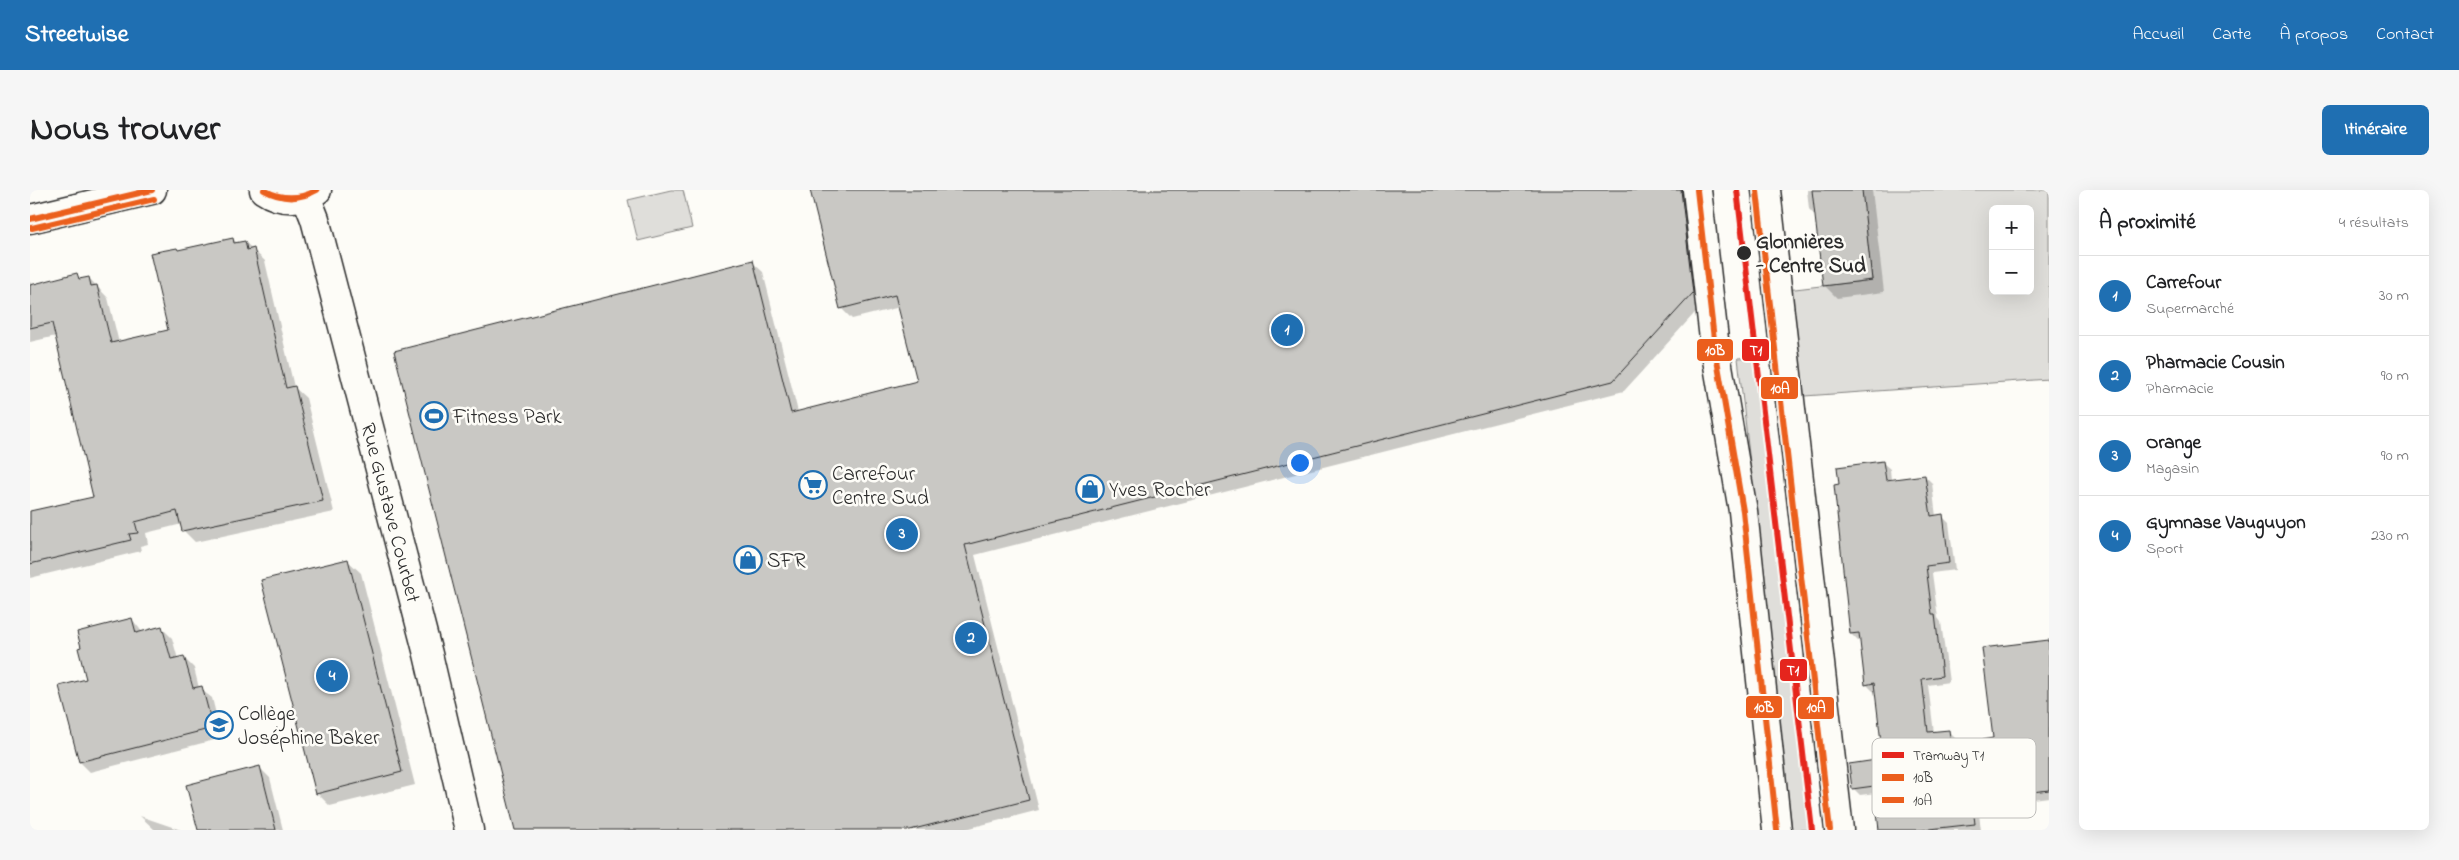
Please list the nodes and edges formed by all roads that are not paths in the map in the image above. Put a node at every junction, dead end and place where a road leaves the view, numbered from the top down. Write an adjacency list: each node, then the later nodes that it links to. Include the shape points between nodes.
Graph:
1 (152, 190): 6 (main road)
2 (264, 190): 5 (main road, via 288,199)
3 (1697, 190): 8 (main road, via 1715,348 1743,511)
4 (1766, 190): 9 (main road)
5 (311, 193): 7 (main road, Rue Gustave Courbet, via 315,219 428,654)
6 (30, 219)
7 (469, 830)
8 (1777, 830)
9 (1839, 830)

